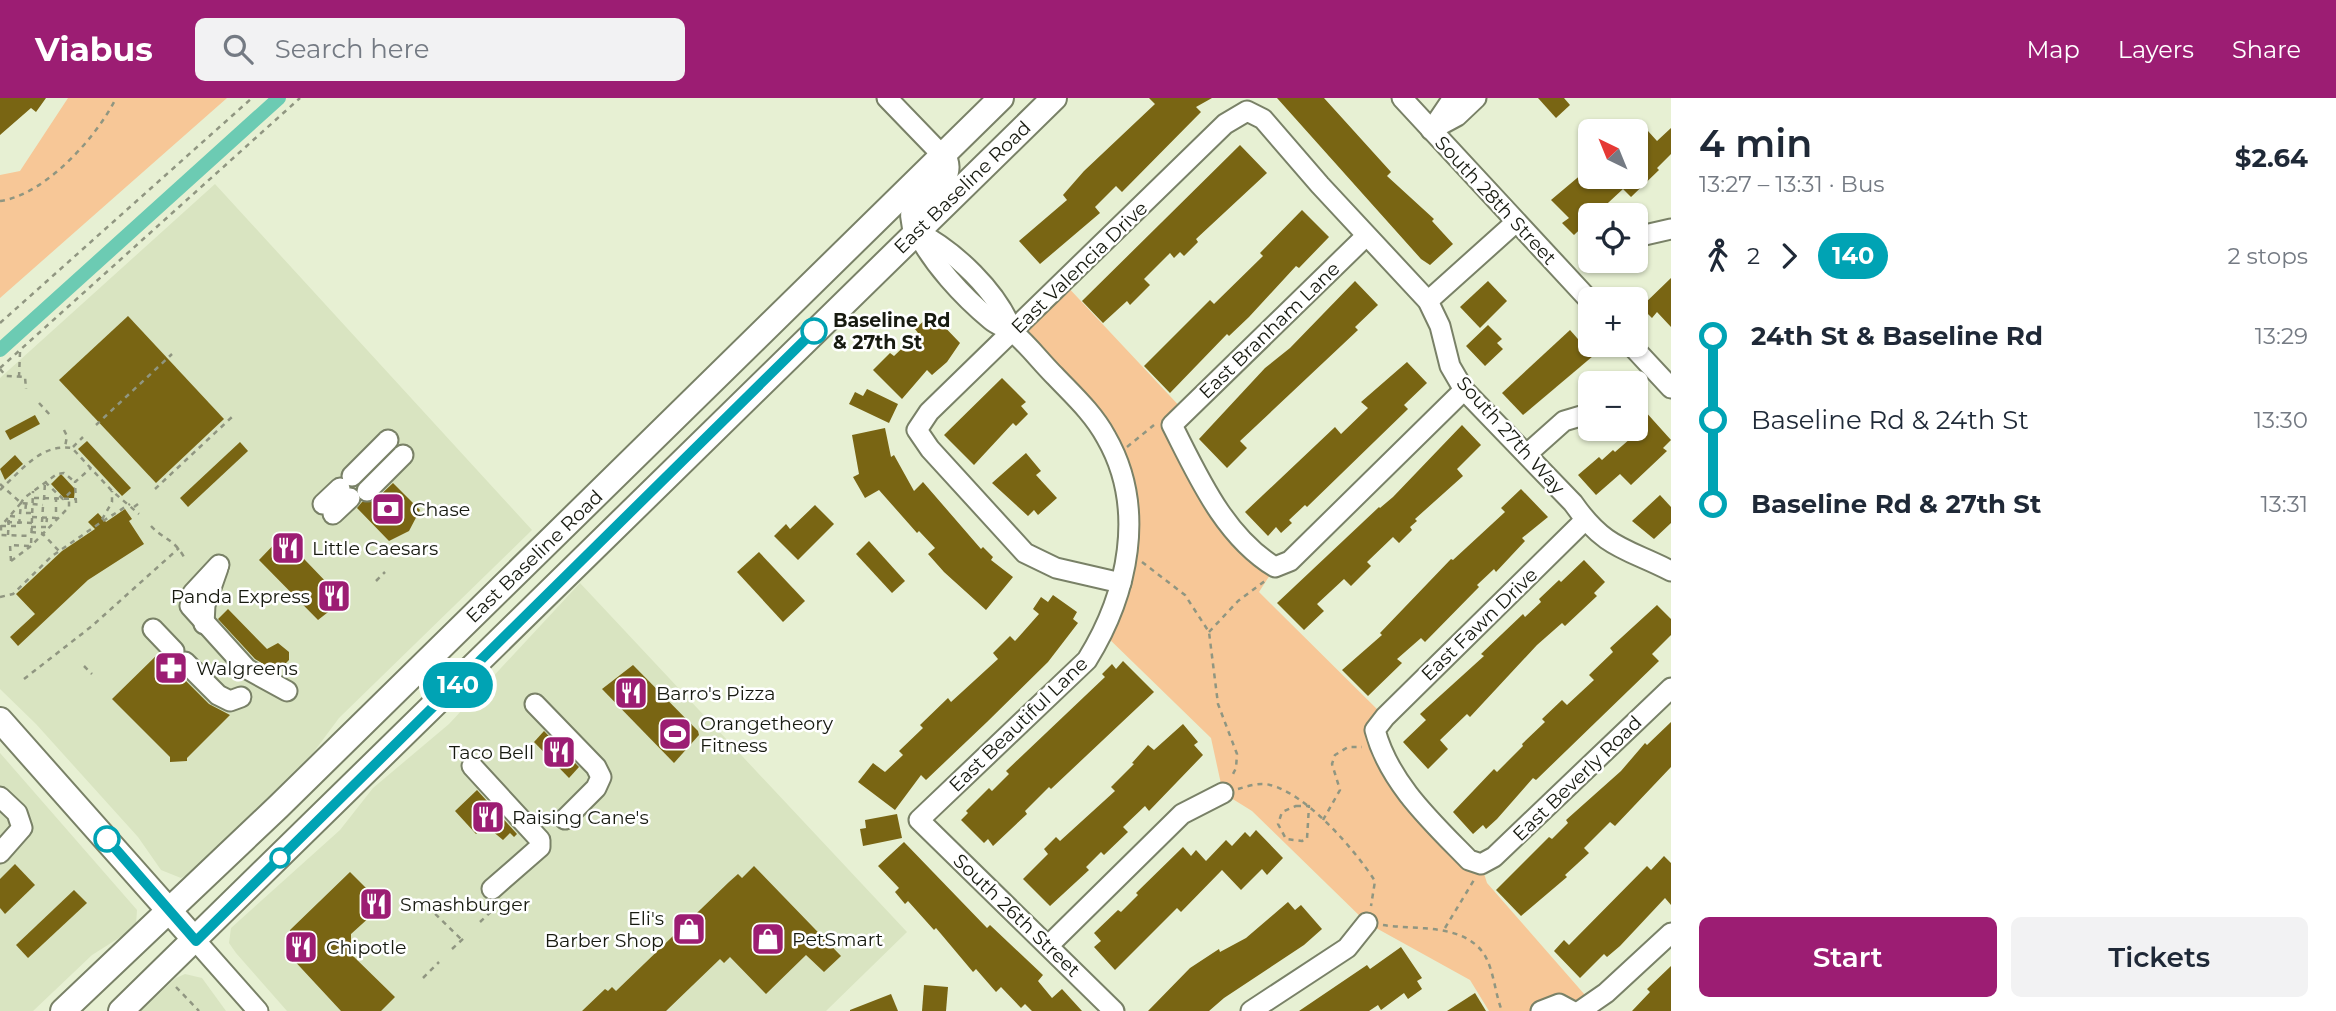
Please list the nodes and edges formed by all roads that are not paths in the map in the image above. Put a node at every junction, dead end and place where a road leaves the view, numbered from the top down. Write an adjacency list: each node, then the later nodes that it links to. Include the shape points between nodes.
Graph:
1 (887, 98): 9 (street)
2 (1001, 98): 9 (main road, East Baseline Road)
3 (1054, 98): 10 (main road, East Baseline Road)
4 (1402, 98): 8 (street, South 28th Street)
5 (1453, 98): 8 (street)
6 (1476, 98): 8 (street, via 1457,116)
7 (1247, 111): 16 (street, South 27th Way, via 1263,119); 19 (street, East Valencia Drive, via 1225,124)
8 (1431, 130): 11 (street, South 28th Street)
9 (943, 156): 10 (main road, via 971,161); 13 (main road, via 948,173 916,209); 15 (main road, East Baseline Road)
10 (994, 156): 13 (main road, East Baseline Road)
11 (1516, 222): 17 (street, South 28th Street); 18 (street)
12 (1671, 229): 14 (street)
13 (916, 231): 15 (main road, via 891,228); 19 (street, East Beautiful Lane, via 941,244 1004,309); 25 (main road, East Baseline Road)
14 (1648, 234)
15 (861, 236): 23 (main road, East Baseline Road)
16 (1366, 236): 18 (street, South 27th Way); 22 (street, East Branham Lane, via 1172,425 1221,514 1263,560 1275,567 1290,561)
17 (1578, 288)
18 (1428, 301): 22 (street, South 27th Way, via 1450,366)
19 (1013, 332): 32 (street, East Beautiful Lane, via 1092,415 1116,455 1129,516); 32 (street, East Valencia Drive, via 929,412 918,430 1025,553 1056,568)
20 (1642, 357): 21 (street)
21 (1671, 388)
22 (1464, 390): 27 (street, South 27th Way)
23 (681, 412): 25 (main road); 33 (main road, East Baseline Road)
24 (1578, 417): 27 (street, via 1564,421)
25 (705, 438): 35 (main road, East Baseline Road)
26 (396, 448): 28 (street)
27 (1527, 454): 29 (street, South 27th Way)
28 (331, 512)
29 (1585, 520): 31 (street, South 27th Way, via 1615,547); 47 (street, East Fawn Drive, via 1384,717 1377,737 1409,797 1469,860)
30 (219, 565): 37 (street, via 190,601 195,614 247,669)
31 (1671, 571)
32 (1121, 583): 45 (street, East Beautiful Lane, via 1104,633 1087,660)
33 (474, 614): 35 (main road); 49 (main road, East Baseline Road)
34 (153, 629): 38 (street, via 218,695 230,701)
35 (501, 641): 52 (main road, East Baseline Road)
36 (1671, 688): 47 (street, East Beverly Road, via 1494,857)
37 (287, 691)
38 (242, 697)
39 (535, 704): 44 (street, via 601,777 596,788)
40 (0, 720): 49 (main road)
41 (472, 766): 48 (street, via 533,833 540,847)
42 (1223, 793): 53 (street, via 1182,814)
43 (0, 797): 46 (street, via 17,813 22,828)
44 (565, 818)
45 (919, 820): 53 (street, South 26th Street)
46 (0, 853)
47 (1481, 864)
48 (492, 893)
49 (169, 911): 52 (main road); 54 (main road, East Baseline Road)
50 (1367, 923): 58 (street, via 1347,948)
51 (1671, 933): 61 (street)
52 (196, 941): 55 (main road, East Baseline Road); 56 (street)
53 (1049, 945): 57 (street, South 26th Street)
54 (63, 1011)
55 (121, 1011)
56 (258, 1011)
57 (1114, 1011)
58 (1251, 1011)
59 (1541, 1011): 60 (street, via 1559,1004)
60 (1572, 1011)
61 (1580, 1011)

